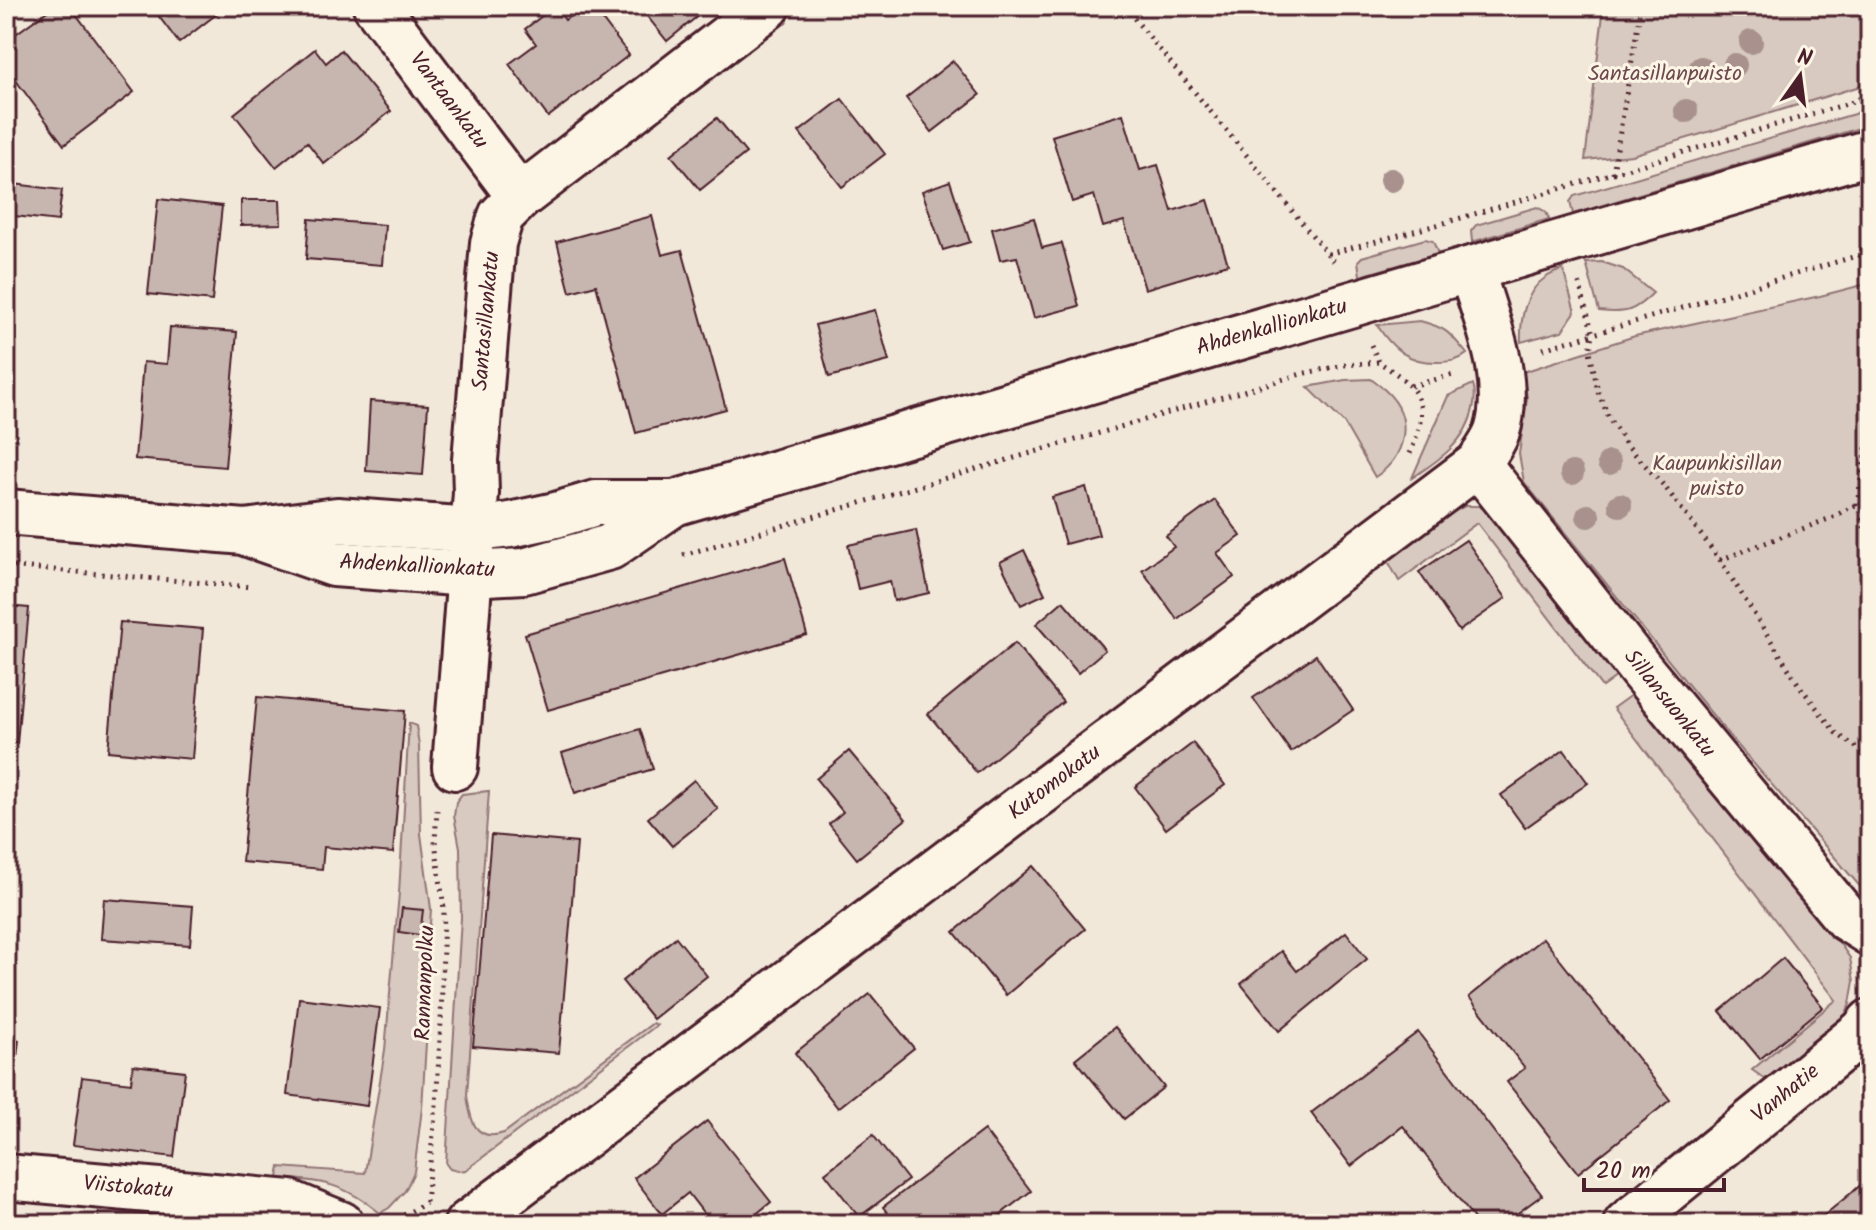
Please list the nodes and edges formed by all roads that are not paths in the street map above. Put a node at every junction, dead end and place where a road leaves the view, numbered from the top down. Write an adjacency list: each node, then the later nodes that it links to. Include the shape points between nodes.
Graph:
1 (376, 6): 4 (street, Vantaankatu)
2 (768, 6): 4 (street, Santasillankatu)
3 (1870, 152): 5 (street, Ahdenkallionkatu)
4 (520, 197): 9 (street, Santasillankatu, via 501,216 493,243)
5 (1471, 269): 6 (street, Kutomokatu, via 1499,362 1503,406 1496,435); 7 (street, Ahdenkallionkatu)
6 (1478, 464): 13 (street, Sillansuonkatu, via 1846,918); 17 (street, Kutomokatu)
7 (674, 503): 9 (street, Ahdenkallionkatu, via 596,503); 11 (street, Ahdenkallionkatu, via 610,547 524,571)
8 (6, 512): 10 (street, Ahdenkallionkatu)
9 (472, 530): 10 (street, Ahdenkallionkatu, via 337,520); 11 (street, Santasillankatu)
10 (245, 532): 11 (street, Ahdenkallionkatu, via 334,564)
11 (469, 574): 12 (street, Santasillankatu)
12 (455, 767)
13 (1870, 933)
14 (1870, 1022): 18 (street, Vanhatie)
15 (6, 1177): 16 (street, Viistokatu, via 290,1203)
16 (341, 1224)
17 (467, 1224)
18 (1626, 1224)

